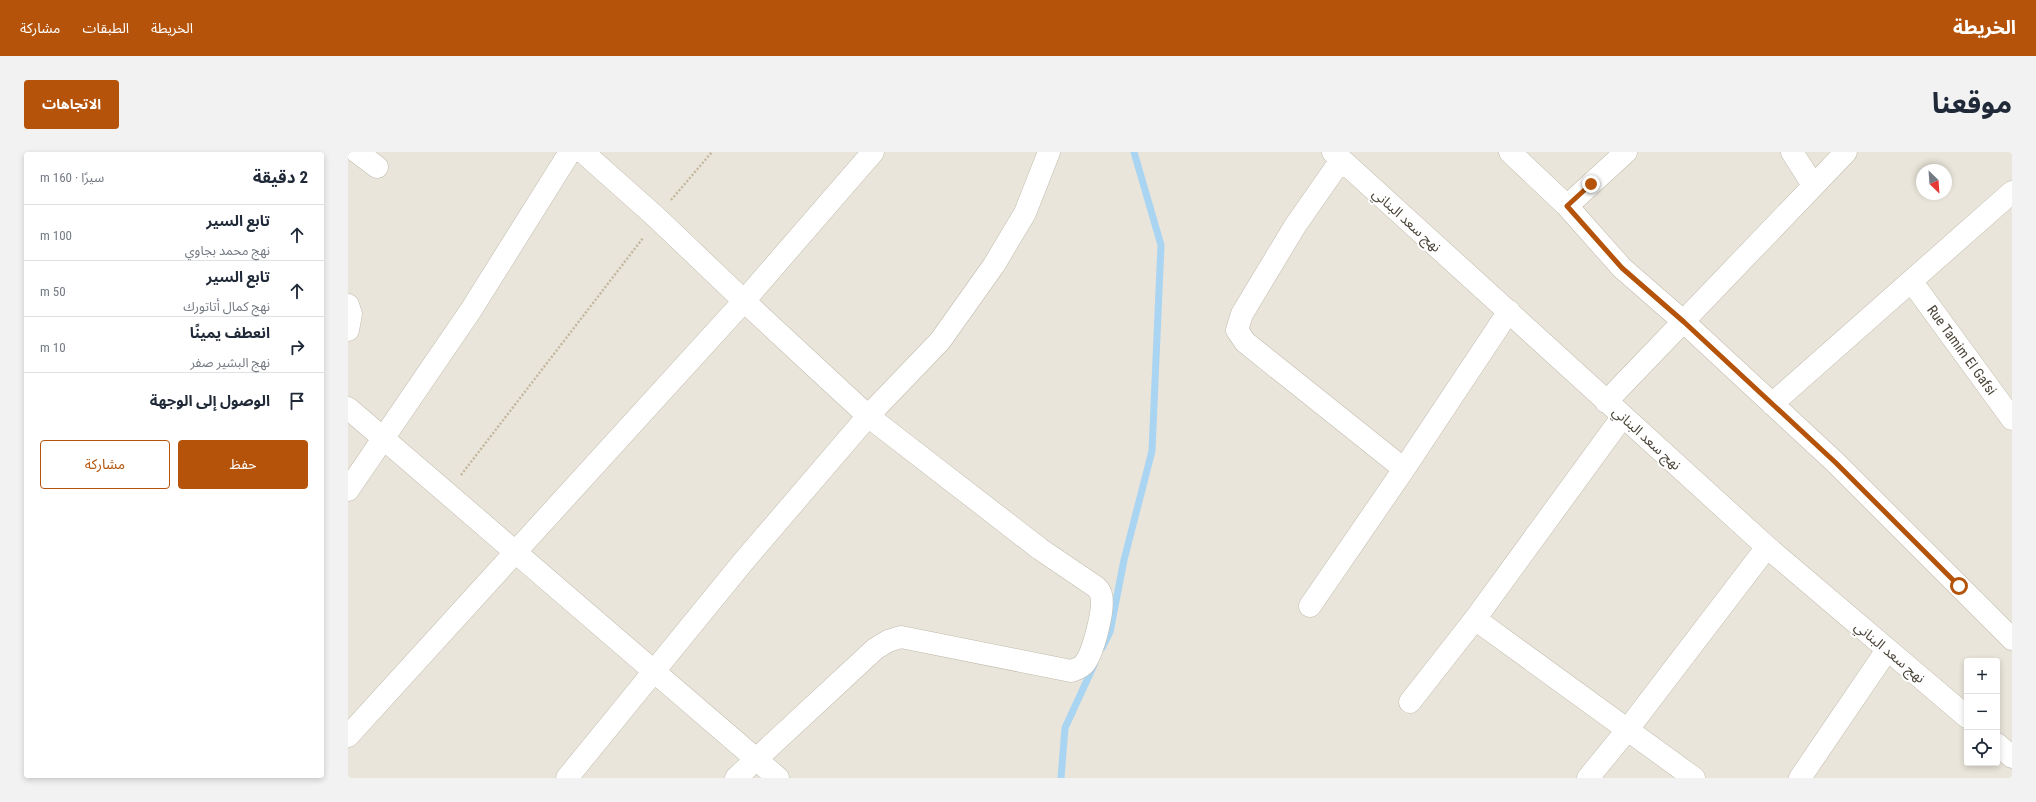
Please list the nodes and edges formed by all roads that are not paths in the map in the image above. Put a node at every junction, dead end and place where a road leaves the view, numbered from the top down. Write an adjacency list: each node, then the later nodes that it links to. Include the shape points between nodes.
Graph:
1 (357, 152): 11 (street)
2 (570, 152): 27 (street, via 472,310)
3 (584, 152): 16 (street)
4 (873, 152): 16 (street)
5 (1049, 152): 24 (street, via 1025,213 994,265 940,341)
6 (1510, 152): 14 (street)
7 (1626, 152): 14 (street)
8 (1792, 152): 12 (street)
9 (1846, 152): 12 (street)
10 (1337, 156): 18 (street, نهج سعد البناني); 28 (street, via 1242,314 1237,330 1245,342)
11 (377, 167)
12 (1813, 185): 19 (street)
13 (2012, 192): 15 (street)
14 (1567, 206): 19 (street, via 1622,268)
15 (1912, 282): 22 (street); 26 (street, Rue Tamim El Gafsi)
16 (744, 301): 24 (street); 31 (street)
17 (348, 305): 20 (street, via 351,314)
18 (1509, 311): 21 (street, نهج سعد البناني); 28 (street)
19 (1684, 322): 21 (street); 22 (street)
20 (348, 330)
21 (1606, 402): 25 (street, نهج سعد البناني)
22 (1772, 404): 34 (street, via 1836,463)
23 (348, 408): 27 (street)
24 (868, 416): 36 (street); 43 (street, via 1040,549 1096,587 1101,595 1100,615 1088,659 1083,665 1071,671 901,637 875,649)
25 (1623, 416): 30 (street, نهج سعد البناني); 33 (street)
26 (2012, 419)
27 (382, 439): 29 (street); 31 (street)
28 (1404, 469): 32 (street)
29 (348, 490)
30 (1767, 547): 35 (street, نهج سعد البناني); 39 (street)
31 (515, 551): 36 (street); 40 (street)
32 (1310, 606)
33 (1475, 619): 37 (street); 39 (street)
34 (2012, 638)
35 (1888, 650): 38 (street, نهج سعد البناني); 49 (street)
36 (653, 672): 43 (street); 44 (street)
37 (1410, 702)
38 (1964, 714)
39 (1628, 729): 47 (street); 48 (street)
40 (348, 736)
41 (2000, 747): 42 (street)
42 (2012, 757)
43 (755, 759): 45 (street); 46 (street)
44 (567, 778)
45 (736, 778)
46 (778, 778)
47 (1588, 778)
48 (1694, 778)
49 (1800, 778)

